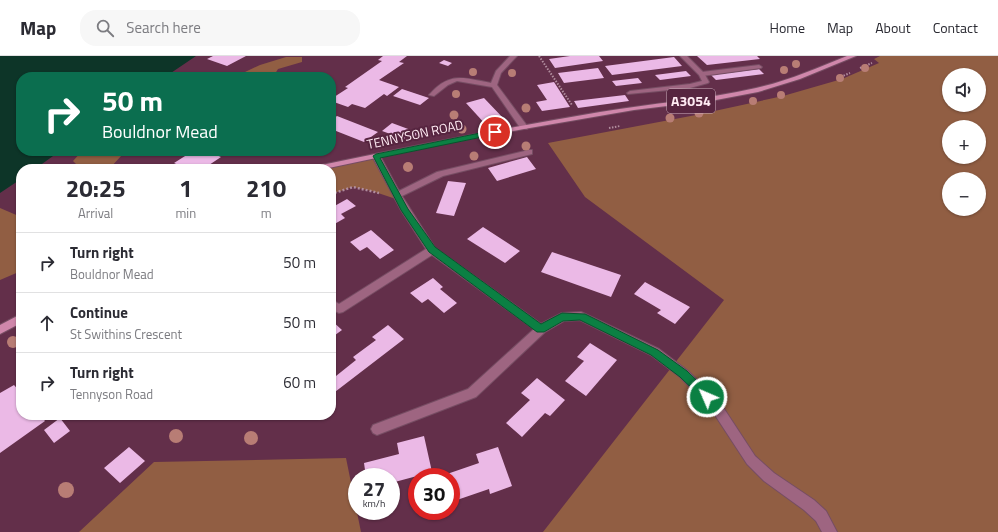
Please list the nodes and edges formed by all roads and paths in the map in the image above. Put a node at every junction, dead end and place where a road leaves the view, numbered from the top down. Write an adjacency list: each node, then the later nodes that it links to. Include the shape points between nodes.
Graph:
1 (514, 56): 7 (street, via 498,72)
2 (539, 56): 10 (path)
3 (683, 56): 6 (street)
4 (853, 56): 10 (main road, A3054, via 798,78 758,90)
5 (759, 67): 6 (street)
6 (702, 74): 8 (street, via 706,82)
7 (494, 85): 9 (street, via 456,79); 11 (street)
8 (630, 93)
9 (432, 95)
10 (580, 118): 11 (main road, A3054)
11 (524, 127): 13 (main road, TENNYSON ROAD / A3054)
12 (529, 152): 16 (street, via 440,174)
13 (376, 156): 14 (main road, TENNYSON ROAD / A3054); 16 (street)
14 (336, 164)
15 (336, 192): 16 (path, via 353,187)
16 (398, 197): 17 (street)
17 (432, 250): 18 (street, via 339,309); 20 (street)
18 (336, 307)
19 (16, 321): 21 (main road)
20 (541, 329): 22 (street, via 472,393); 23 (street, via 562,317 582,316 660,356 684,374 715,405 751,460 769,477 809,505 821,516)
21 (0, 330)
22 (378, 429)
23 (830, 532)

